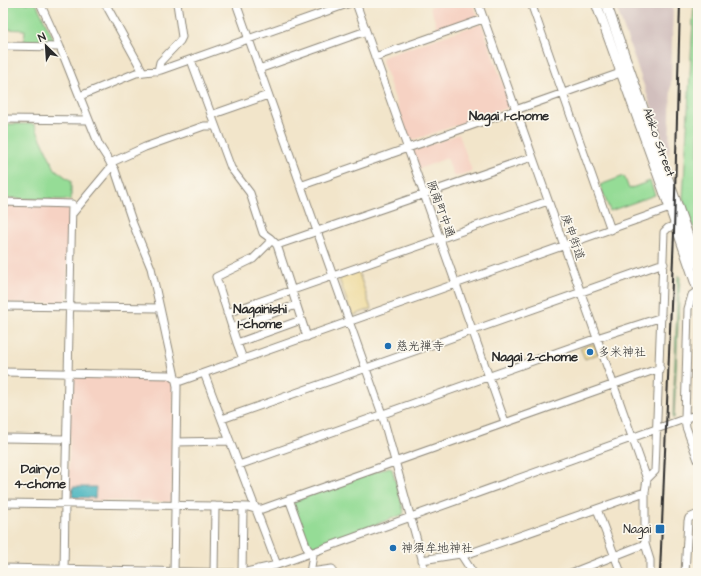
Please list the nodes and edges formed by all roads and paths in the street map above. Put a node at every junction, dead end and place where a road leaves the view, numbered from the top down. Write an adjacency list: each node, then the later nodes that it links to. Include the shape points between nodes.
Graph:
1 (40, 3): 15 (street)
2 (105, 3): 21 (street)
3 (177, 3): 19 (street, via 182,37 160,62)
4 (236, 3): 13 (street)
5 (350, 3): 13 (street)
6 (356, 3): 12 (street, 阪南町中通)
7 (478, 3): 11 (street, 庚申街道)
8 (531, 3): 22 (street)
9 (596, 3): 20 (main road, Abiko Street)
10 (606, 3): 20 (main road, Abiko Street)
11 (484, 19): 16 (street); 25 (street, 庚申街道)
12 (366, 31): 16 (street, 阪南町中通); 18 (street)
13 (248, 39): 17 (street); 18 (street)
14 (3, 46): 15 (street)
15 (60, 47): 24 (street)
16 (375, 57): 30 (street, 阪南町中通)
17 (191, 60): 19 (street); 26 (street)
18 (259, 69): 23 (street)
19 (158, 71): 21 (street)
20 (626, 71): 22 (street); 37 (main road, Abiko Street); 46 (main road, Abiko Street)
21 (143, 72): 24 (street)
22 (563, 94): 25 (street); 40 (street)
23 (268, 95): 26 (street); 33 (street)
24 (80, 96): 28 (street)
25 (516, 110): 30 (street); 31 (street, 庚申街道)
26 (211, 115): 29 (street)
27 (3, 119): 28 (street)
28 (89, 120): 32 (street)
29 (215, 126): 32 (street, via 204,126 145,147); 43 (street, via 231,168 250,193 263,233)
30 (408, 148): 33 (street); 34 (street, 阪南町中通)
31 (532, 156): 34 (street); 35 (street, 庚申街道)
32 (111, 165): 38 (street); 55 (street, via 148,260)
33 (300, 186): 41 (street)
34 (424, 194): 41 (street); 42 (street, 阪南町中通)
35 (548, 201): 42 (street); 44 (street, 庚申街道)
36 (3, 202): 38 (street, via 72,204)
37 (670, 208): 39 (main road, Abiko Street); 40 (street)
38 (72, 214): 54 (street)
39 (676, 225): 45 (street, via 664,232); 50 (main road, Abiko Street)
40 (611, 230): 44 (street)
41 (316, 231): 43 (street); 47 (street)
42 (440, 238): 47 (street); 48 (street, 阪南町中通)
43 (274, 242): 49 (street); 56 (street, via 253,260 216,277)
44 (564, 246): 48 (street); 51 (street, 庚申街道)
45 (664, 264): 51 (street); 57 (street)
46 (698, 264)
47 (332, 276): 49 (street); 59 (street)
48 (456, 284): 59 (street); 61 (street, 阪南町中通)
49 (292, 290): 52 (street); 56 (street)
50 (698, 291): 76 (street, via 692,295 688,309)
51 (581, 292): 61 (street); 63 (street, 庚申街道)
52 (296, 305): 58 (street); 60 (street)
53 (3, 306): 54 (street)
54 (70, 307): 55 (street); 69 (street)
55 (160, 308): 72 (street)
56 (227, 313): 60 (street)
57 (662, 316): 63 (street); 67 (street)
58 (301, 320): 62 (street); 64 (street)
59 (349, 322): 62 (street); 66 (street)
60 (232, 328): 64 (street)
61 (472, 331): 66 (street); 71 (street, 阪南町中通)
62 (307, 337): 65 (street)
63 (597, 338): 71 (street); 73 (street, 庚申街道)
64 (237, 343): 65 (street)
65 (243, 359): 70 (street)
66 (365, 368): 74 (street); 77 (street)
67 (660, 368): 73 (street); 79 (street)
68 (3, 372): 69 (street)
69 (68, 372): 72 (street, via 169,375); 82 (street)
70 (204, 373): 72 (street, via 182,381); 77 (street)
71 (489, 376): 74 (street); 78 (street, 阪南町中通)
72 (176, 380): 84 (street)
73 (613, 383): 78 (street); 80 (street, 庚申街道)
74 (382, 414): 86 (street); 87 (street)
75 (698, 414): 76 (street)
76 (685, 418): 79 (street); 85 (street)
77 (222, 419): 83 (street)
78 (505, 422): 86 (street)
79 (656, 429): 80 (street); 88 (street, via 655,471)
80 (633, 437): 88 (street, 庚申街道); 99 (street)
81 (3, 438): 82 (street)
82 (66, 439): 92 (street)
83 (230, 441): 84 (street); 87 (street)
84 (176, 442): 93 (street)
85 (698, 460)
86 (394, 462): 90 (street); 99 (street)
87 (239, 465): 96 (street)
88 (647, 479): 89 (street)
89 (645, 492): 97 (street); 100 (street)
90 (289, 499): 96 (street); 101 (street)
91 (3, 502): 92 (street)
92 (64, 504): 93 (street); 109 (street)
93 (174, 505): 94 (street); 110 (street)
94 (215, 506): 95 (street); 111 (street)
95 (243, 507): 96 (street); 113 (street)
96 (255, 509): 105 (street)
97 (597, 509): 102 (street); 103 (street)
98 (698, 514): 120 (street, via 688,521)
99 (409, 517): 101 (street); 104 (street)
100 (645, 544): 103 (street); 119 (street, via 650,560)
101 (310, 553): 105 (street); 112 (street, via 313,555)
102 (462, 556): 104 (street, via 460,554); 116 (street)
103 (614, 556): 117 (street); 118 (street)
104 (422, 560): 115 (street)
105 (277, 565): 107 (street)
106 (3, 568): 109 (street)
107 (258, 569): 113 (street); 114 (street, via 262,573)
108 (332, 569): 112 (street)
109 (64, 571): 110 (street)
110 (174, 572): 111 (street)
111 (214, 572): 113 (street)
112 (310, 572)
113 (242, 573)
114 (267, 573)
115 (424, 573)
116 (473, 573)
117 (571, 573)
118 (621, 573)
119 (650, 573)
120 (685, 573)

